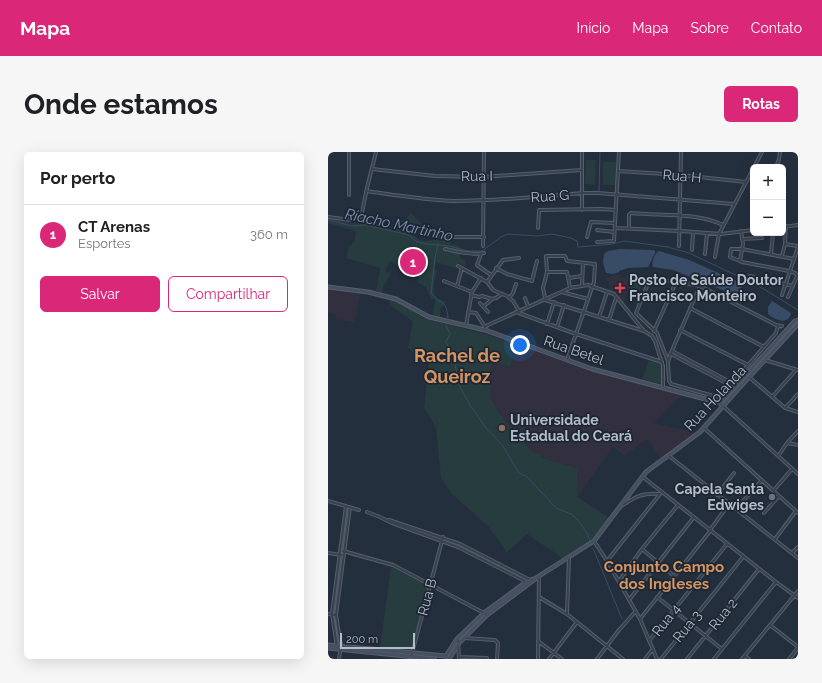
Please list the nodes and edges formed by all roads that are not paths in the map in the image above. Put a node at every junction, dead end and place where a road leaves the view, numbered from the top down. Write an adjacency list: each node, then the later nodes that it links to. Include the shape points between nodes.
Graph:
1 (349, 152): 20 (street)
2 (376, 152): 11 (street)
3 (484, 152): 16 (street)
4 (582, 152): 12 (street)
5 (619, 152): 13 (street)
6 (681, 152): 14 (street)
7 (762, 152): 9 (street)
8 (780, 152): 10 (street)
9 (756, 164)
10 (777, 164)
11 (372, 169): 16 (street, Rua I, via 435,176); 18 (street)
12 (582, 170): 16 (street, Rua I); 19 (street)
13 (618, 171): 14 (street, Rua H); 21 (street)
14 (680, 175): 17 (street, Rua H); 23 (street)
15 (750, 175): 17 (street)
16 (483, 177): 22 (street)
17 (746, 182): 24 (street)
18 (366, 192): 22 (street, Rua G, via 437,200); 28 (street, via 360,218 351,220)
19 (583, 193): 21 (street, Rua G); 22 (street, Rua G); 25 (street)
20 (349, 194)
21 (617, 194): 23 (street, Rua G); 26 (street)
22 (483, 200): 47 (street)
23 (681, 200): 24 (street, Rua G); 27 (street)
24 (734, 204): 30 (street)
25 (582, 210): 26 (street); 33 (street, via 539,210)
26 (616, 210): 29 (street)
27 (680, 216): 30 (street, via 709,220); 35 (street, via 631,213); 38 (street)
28 (328, 217)
29 (615, 223): 34 (street); 48 (street, via 591,222)
30 (723, 225): 43 (street)
31 (798, 225): 32 (street)
32 (786, 226)
33 (538, 228)
34 (615, 228): 35 (street); 39 (street)
35 (629, 229): 38 (street)
36 (597, 230): 39 (street)
37 (750, 230): 41 (street)
38 (680, 231): 40 (street); 54 (street)
39 (614, 232): 51 (street, via 613,242)
40 (693, 232): 42 (street); 58 (street)
41 (741, 232): 43 (street); 50 (street)
42 (707, 233): 43 (street); 61 (street)
43 (719, 234): 64 (street)
44 (773, 236): 62 (street)
45 (785, 236): 52 (street)
46 (440, 237): 47 (street)
47 (484, 237): 53 (street)
48 (588, 237)
49 (762, 238): 50 (street)
50 (742, 239): 56 (street)
51 (597, 242)
52 (785, 244): 55 (street); 63 (street)
53 (483, 246)
54 (679, 246)
55 (798, 246): 66 (street)
56 (742, 248): 62 (street); 68 (street); 68 (street, via 731,249 730,257)
57 (445, 249): 60 (street)
58 (692, 250)
59 (484, 253): 60 (street)
60 (481, 254): 75 (street, via 478,266)
61 (705, 254)
62 (771, 254): 63 (street)
63 (782, 256): 66 (street)
64 (715, 257)
65 (519, 258): 72 (street, via 502,260)
66 (794, 259): 73 (street)
67 (537, 261): 72 (street, via 532,281)
68 (740, 261): 73 (street)
69 (582, 262): 74 (street, via 567,261 565,256 546,256); 76 (street); 88 (street, via 594,263 595,277)
70 (458, 266): 71 (street)
71 (462, 268): 79 (street); 86 (street)
72 (496, 268): 75 (street)
73 (789, 271): 78 (street); 85 (street)
74 (547, 272): 80 (street, via 567,272); 103 (street, via 543,288)
75 (491, 275): 82 (street)
76 (582, 276): 80 (street); 87 (street)
77 (750, 276): 85 (street)
78 (798, 276): 90 (street)
79 (481, 278): 82 (street); 95 (street)
80 (569, 278): 92 (street)
81 (444, 281): 86 (street)
82 (487, 282): 96 (street, via 493,290)
83 (676, 282): 89 (street); 126 (street); 126 (street, via 651,281 636,312)
84 (516, 284): 100 (street)
85 (786, 285): 90 (street); 97 (street)
86 (457, 286): 95 (street)
87 (582, 286): 88 (street); 92 (street)
88 (592, 286): 94 (street); 104 (street)
89 (700, 286): 110 (street); 123 (street)
90 (793, 286): 99 (street)
91 (328, 287): 120 (street, Rua Betel, via 392,298 429,317)
92 (570, 288): 93 (street)
93 (561, 292): 103 (street); 104 (street)
94 (607, 292): 98 (street); 115 (street)
95 (472, 293): 102 (street); 111 (street)
96 (502, 294): 100 (street); 102 (street)
97 (782, 295)
98 (616, 297): 116 (street); 125 (street)
99 (788, 297)
100 (509, 298): 113 (street)
101 (525, 298): 109 (street)
102 (492, 299): 108 (street)
103 (545, 299): 105 (street); 109 (street)
104 (588, 299): 114 (street)
105 (554, 302): 107 (street); 118 (street)
106 (480, 303): 108 (street)
107 (564, 305): 114 (street); 121 (street)
108 (484, 306): 112 (street)
109 (528, 306): 113 (street)
110 (690, 308): 124 (street); 128 (street)
111 (468, 312): 120 (street); 122 (street, via 476,313)
112 (488, 312)
113 (517, 312): 118 (street); 122 (street)
114 (584, 312): 115 (street); 127 (street)
115 (600, 317): 116 (street)
116 (609, 320): 125 (street)
117 (798, 320): 123 (street, Rua Holanda)
118 (547, 324): 121 (street)
119 (798, 324): 132 (street, Rua Holanda)
120 (466, 325): 122 (street, Rua Betel)
121 (557, 327): 127 (street)
122 (485, 328): 131 (street, Rua Betel)
123 (782, 328): 128 (street, Rua Holanda); 142 (street, Rua Holanda)
124 (680, 330): 130 (street); 135 (street)
125 (644, 331): 133 (street, via 655,340)
126 (654, 331): 129 (street)
127 (576, 334): 131 (street); 133 (street)
128 (764, 347): 135 (street, Rua Holanda)
129 (665, 353): 130 (street); 134 (street)
130 (671, 354): 134 (street); 138 (street)
131 (567, 360): 139 (street, Rua Betel)
132 (765, 360): 136 (street); 137 (street, Rua Holanda)
133 (662, 362): 139 (street)
134 (668, 362): 138 (street, Rua Holanda, via 671,384 722,396)
135 (748, 365): 138 (street, Rua Holanda)
136 (797, 370): 141 (street)
137 (749, 377): 141 (street); 143 (street, Rua Holanda)
138 (731, 384)
139 (663, 387): 142 (street, Rua Betel)
140 (798, 394): 144 (street)
141 (772, 397): 144 (street)
142 (720, 403): 143 (street, Rua Betel)
143 (723, 406): 146 (street, Rua Holanda); 151 (street)
144 (785, 408): 145 (street)
145 (798, 412)
146 (704, 428): 150 (street, Rua Holanda); 156 (street)
147 (798, 431): 148 (street)
148 (788, 443): 149 (street); 151 (street)
149 (798, 445)
150 (668, 455): 155 (street, Rua Holanda); 159 (street)
151 (779, 455): 152 (street)
152 (792, 468): 154 (street); 157 (street)
153 (734, 473): 159 (street)
154 (798, 474)
155 (642, 476): 158 (street); 166 (street, Rua Holanda)
156 (762, 480): 157 (street); 167 (street)
157 (774, 490): 160 (street)
158 (661, 494): 162 (street); 166 (street, via 634,497); 190 (street)
159 (717, 494): 163 (street)
160 (779, 496): 170 (street); 171 (street)
161 (328, 501): 164 (street)
162 (678, 504): 172 (street); 181 (street)
163 (729, 504): 167 (street); 174 (street)
164 (346, 506): 165 (street); 185 (street)
165 (350, 507): 168 (street); 182 (street)
166 (620, 507): 178 (street, Rua Holanda)
167 (736, 509): 176 (street)
168 (359, 510)
169 (367, 512): 173 (street)
170 (797, 512): 176 (street)
171 (764, 513)
172 (694, 517): 174 (street); 191 (street)
173 (388, 520): 175 (street); 177 (street)
174 (710, 530): 179 (street); 194 (street)
175 (443, 538): 177 (street, Rua B); 195 (street, via 473,550)
176 (775, 539): 184 (street)
177 (442, 541): 198 (street, via 473,554); 199 (street, Rua B)
178 (594, 541): 187 (street, Rua Holanda); 190 (street)
179 (727, 544): 188 (street); 206 (street, Rua 4)
180 (798, 547): 184 (street)
181 (642, 549): 191 (street); 196 (street)
182 (344, 551): 186 (street); 199 (street, via 393,565)
183 (328, 553): 185 (street)
184 (792, 553): 189 (street)
185 (340, 555): 186 (street); 209 (street)
186 (343, 555): 212 (street)
187 (569, 556): 193 (street, Rua Holanda); 211 (street)
188 (743, 556): 192 (street); 215 (street, Rua 3)
189 (798, 558)
190 (607, 561): 196 (street)
191 (658, 563): 194 (street); 205 (street)
192 (759, 569): 197 (street); 217 (street, Rua 2)
193 (539, 576): 195 (street, Rua Holanda); 202 (street)
194 (674, 576): 203 (street)
195 (531, 580): 198 (street, Rua Holanda)
196 (619, 581): 205 (street)
197 (776, 582): 201 (street); 229 (street)
198 (527, 583): 210 (street, Rua Holanda)
199 (430, 585): 210 (street); 231 (street, Rua B)
200 (798, 591): 201 (street)
201 (795, 595): 204 (street); 216 (street)
202 (539, 597): 211 (street); 220 (street)
203 (657, 597): 206 (street); 213 (street)
204 (798, 598)
205 (629, 600): 207 (street)
206 (674, 610): 215 (street); 221 (street, Rua 4)
207 (636, 612): 213 (street); 224 (street)
208 (328, 614): 209 (street)
209 (332, 614): 212 (street); 225 (street)
210 (486, 614): 218 (street, Rua Holanda); 219 (street, Rua Holanda)
211 (567, 614): 214 (street)
212 (336, 615): 225 (street)
213 (640, 619): 221 (street)
214 (577, 622): 224 (street); 230 (street)
215 (690, 623): 217 (street); 246 (street, Rua 3)
216 (770, 625): 227 (street); 232 (street)
217 (705, 636): 229 (street); 247 (street, Rua 2)
218 (458, 638): 222 (street); 233 (street, Rua Holanda)
219 (463, 638): 222 (street, Rua Holanda); 238 (street, via 495,640 498,643)
220 (538, 641): 230 (street); 239 (street)
221 (649, 641): 228 (street)
222 (459, 643): 233 (street, Rua Holanda); 234 (street)
223 (328, 645): 225 (street)
224 (607, 646): 242 (street); 243 (street)
225 (339, 647): 226 (street); 231 (street); 236 (street)
226 (328, 648)
227 (798, 648): 251 (street)
228 (653, 649): 244 (street); 245 (street)
229 (722, 649): 248 (street)
230 (554, 653): 240 (street); 241 (street)
231 (411, 655): 233 (street); 237 (street)
232 (745, 656): 249 (street); 250 (street)
233 (448, 658)
234 (459, 658): 235 (street)
235 (487, 658)
236 (339, 659)
237 (434, 659)
238 (497, 659)
239 (538, 659)
240 (549, 659)
241 (562, 659)
242 (597, 659)
243 (623, 659)
244 (645, 659)
245 (658, 659)
246 (661, 659)
247 (687, 659)
248 (714, 659)
249 (742, 659)
250 (749, 659)
251 (789, 659)

